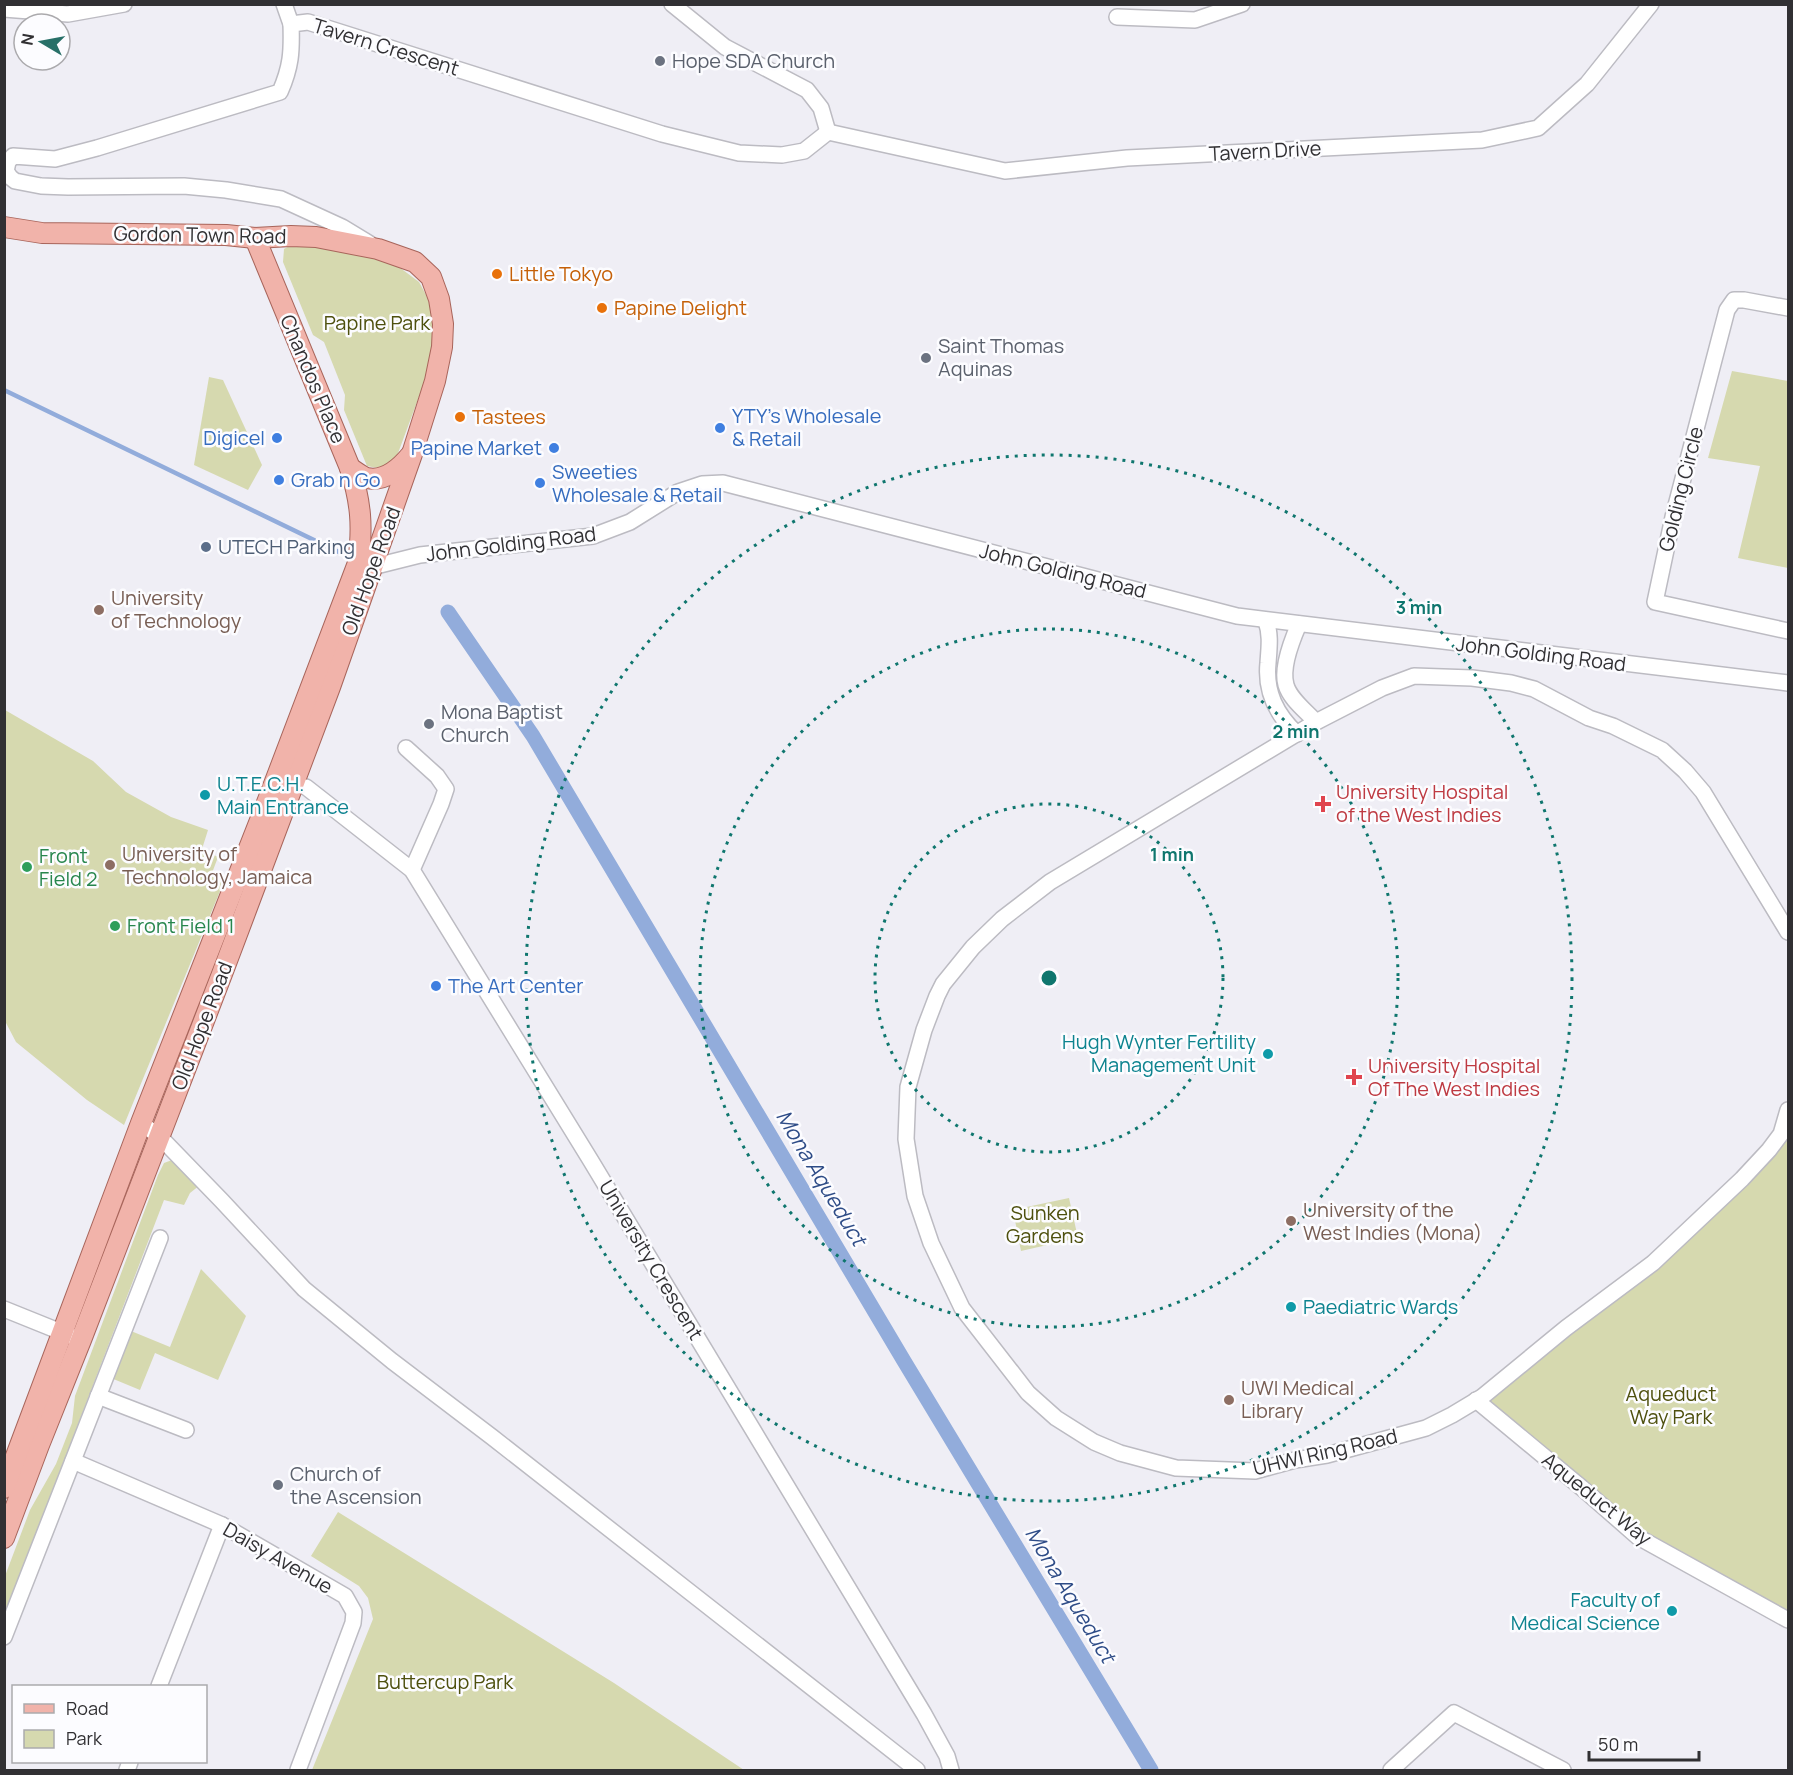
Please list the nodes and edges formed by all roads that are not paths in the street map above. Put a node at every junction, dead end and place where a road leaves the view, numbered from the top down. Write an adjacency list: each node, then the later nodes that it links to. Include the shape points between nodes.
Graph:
1 (124, 4): 6 (street, via 68,14)
2 (284, 4): 8 (street)
3 (672, 4): 9 (street, via 725,47 807,90 820,108)
4 (1242, 4): 7 (street, via 1194,20)
5 (1651, 4): 9 (street, Tavern Drive, via 1587,84 1538,128 1482,140 1127,158 1005,171)
6 (4, 9)
7 (1117, 17)
8 (291, 24): 9 (street, Tavern Crescent, via 308,22 662,134 739,153 782,155 804,151); 12 (street, Tavern Crescent, via 292,56 280,92 56,159 13,156 6,171 15,181 41,186 184,186 281,199)
9 (828, 132)
10 (4, 227): 11 (main road, Gordon Town Road, via 42,233 226,234)
11 (255, 238): 12 (main road, Gordon Town Road, via 316,237); 15 (main road, Chandos Place)
12 (386, 251): 14 (main road, Old Hope Road, via 416,262 431,277 440,299 442,347)
13 (1788, 308): 20 (street, Golding Circle, via 1734,300 1727,310 1655,602)
14 (412, 454): 15 (main road, via 384,477 367,478); 17 (main road, Old Hope Road)
15 (350, 468): 16 (main road, Chandos Place)
16 (362, 524): 17 (main road, Old Hope Road, via 359,553)
17 (364, 569): 18 (street, John Golding Road, via 420,555 593,536 630,522 678,492 702,484 723,483); 29 (main road, Old Hope Road); 30 (main road, Old Hope Road, via 330,687)
18 (1266, 621): 19 (street, John Golding Road); 23 (street, via 1270,632 1269,691 1275,707)
19 (1299, 624): 21 (street, John Golding Road); 22 (street, via 1289,651 1286,685 1293,699)
20 (1788, 631)
21 (1788, 683)
22 (1316, 722): 23 (street, UHWI Ring Road); 27 (street, UHWI Ring Road, via 1414,676 1472,678 1534,689 1662,750 1685,771 1703,792)
23 (1297, 734): 36 (street, UHWI Ring Road, via 1050,882 973,946 943,984 924,1030 908,1087 906,1139 915,1196 931,1244 962,1308 1022,1385 1056,1418 1120,1453 1176,1468 1255,1471 1426,1428)
24 (406, 748): 26 (street, via 446,789)
25 (306, 787): 26 (street, University Crescent)
26 (412, 870): 47 (street, University Crescent, via 901,1675)
27 (1788, 932)
28 (1788, 1110): 36 (street, UHWI Ring Road, via 1781,1134 1769,1150 1653,1263)
29 (141, 1123): 30 (street); 33 (main road, Old Hope Road)
30 (159, 1137): 34 (main road, Old Hope Road); 46 (street, via 304,1289)
31 (160, 1238): 35 (street)
32 (4, 1309): 33 (street)
33 (63, 1332): 34 (street); 39 (main road, Old Hope Road)
34 (81, 1340): 41 (main road, Old Hope Road)
35 (98, 1396): 37 (street); 38 (street)
36 (1476, 1400): 42 (street, Aqueduct Way, via 1638,1537)
37 (186, 1430)
38 (73, 1461): 40 (street, Daisy Avenue); 43 (street)
39 (4, 1488)
40 (222, 1525): 44 (street); 45 (street, Daisy Avenue, via 345,1596 354,1612 350,1633)
41 (4, 1538)
42 (1788, 1620)
43 (4, 1637)
44 (159, 1685)
45 (298, 1770)
46 (917, 1770)
47 (951, 1770)
48 (1390, 1770): 49 (street, via 1454,1713)
49 (1563, 1770)

